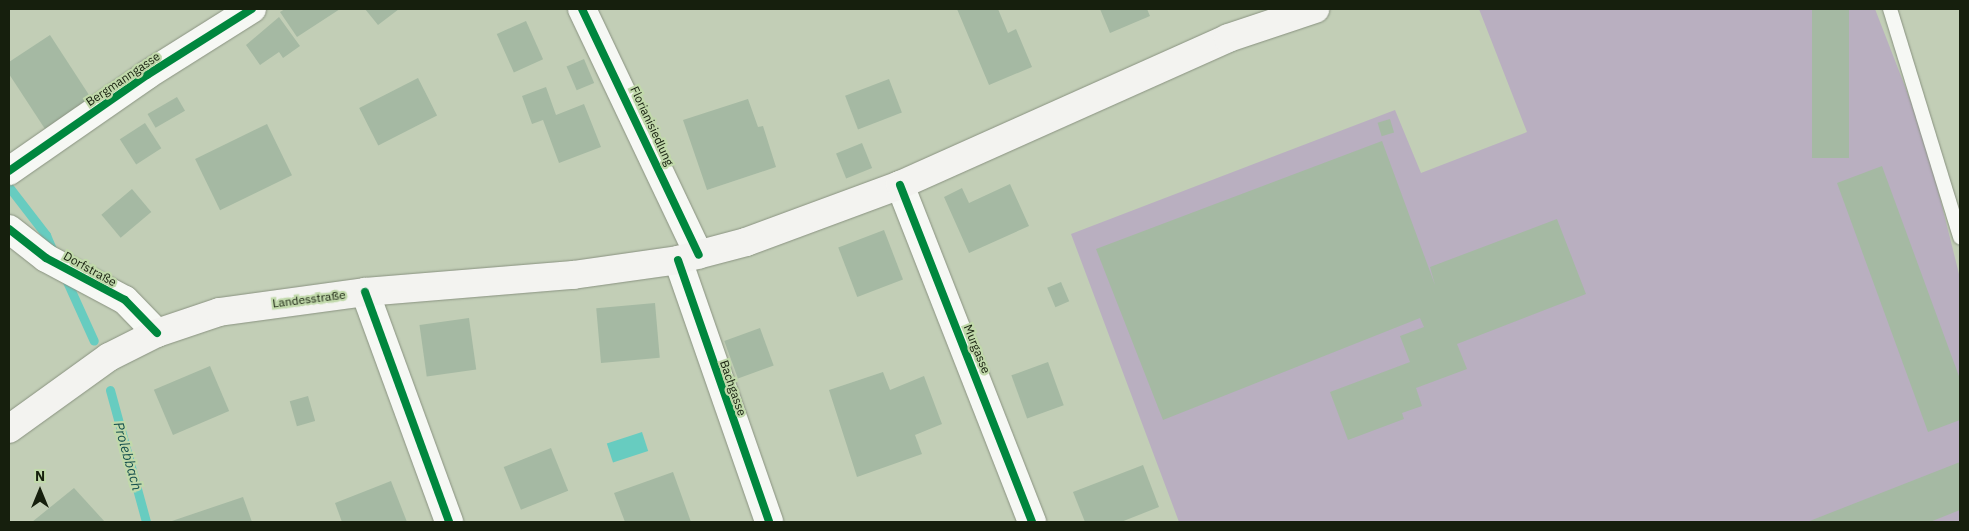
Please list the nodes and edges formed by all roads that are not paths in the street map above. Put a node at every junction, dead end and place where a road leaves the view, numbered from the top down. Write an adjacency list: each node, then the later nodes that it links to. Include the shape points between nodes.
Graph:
1 (252, 9): 5 (street, Bergmanngasse, via 147,75)
2 (582, 9): 9 (street, Florianisiedlung)
3 (1315, 9): 6 (main road, Landesstraße, via 1228,38 1163,65)
4 (1890, 9): 8 (lane)
5 (12, 168)
6 (900, 185): 9 (main road, Landesstraße, via 746,242); 15 (street, Murgasse)
7 (9, 229): 11 (street, Dorfstraße, via 46,258 125,300)
8 (1960, 237)
9 (689, 257): 10 (main road, Landesstraße, via 573,275); 14 (street, Bachgasse)
10 (365, 292): 11 (main road, Landesstraße, via 219,312); 13 (street)
11 (157, 333): 12 (main road, Landesstraße, via 109,357)
12 (9, 430)
13 (449, 522)
14 (769, 522)
15 (1032, 522)

